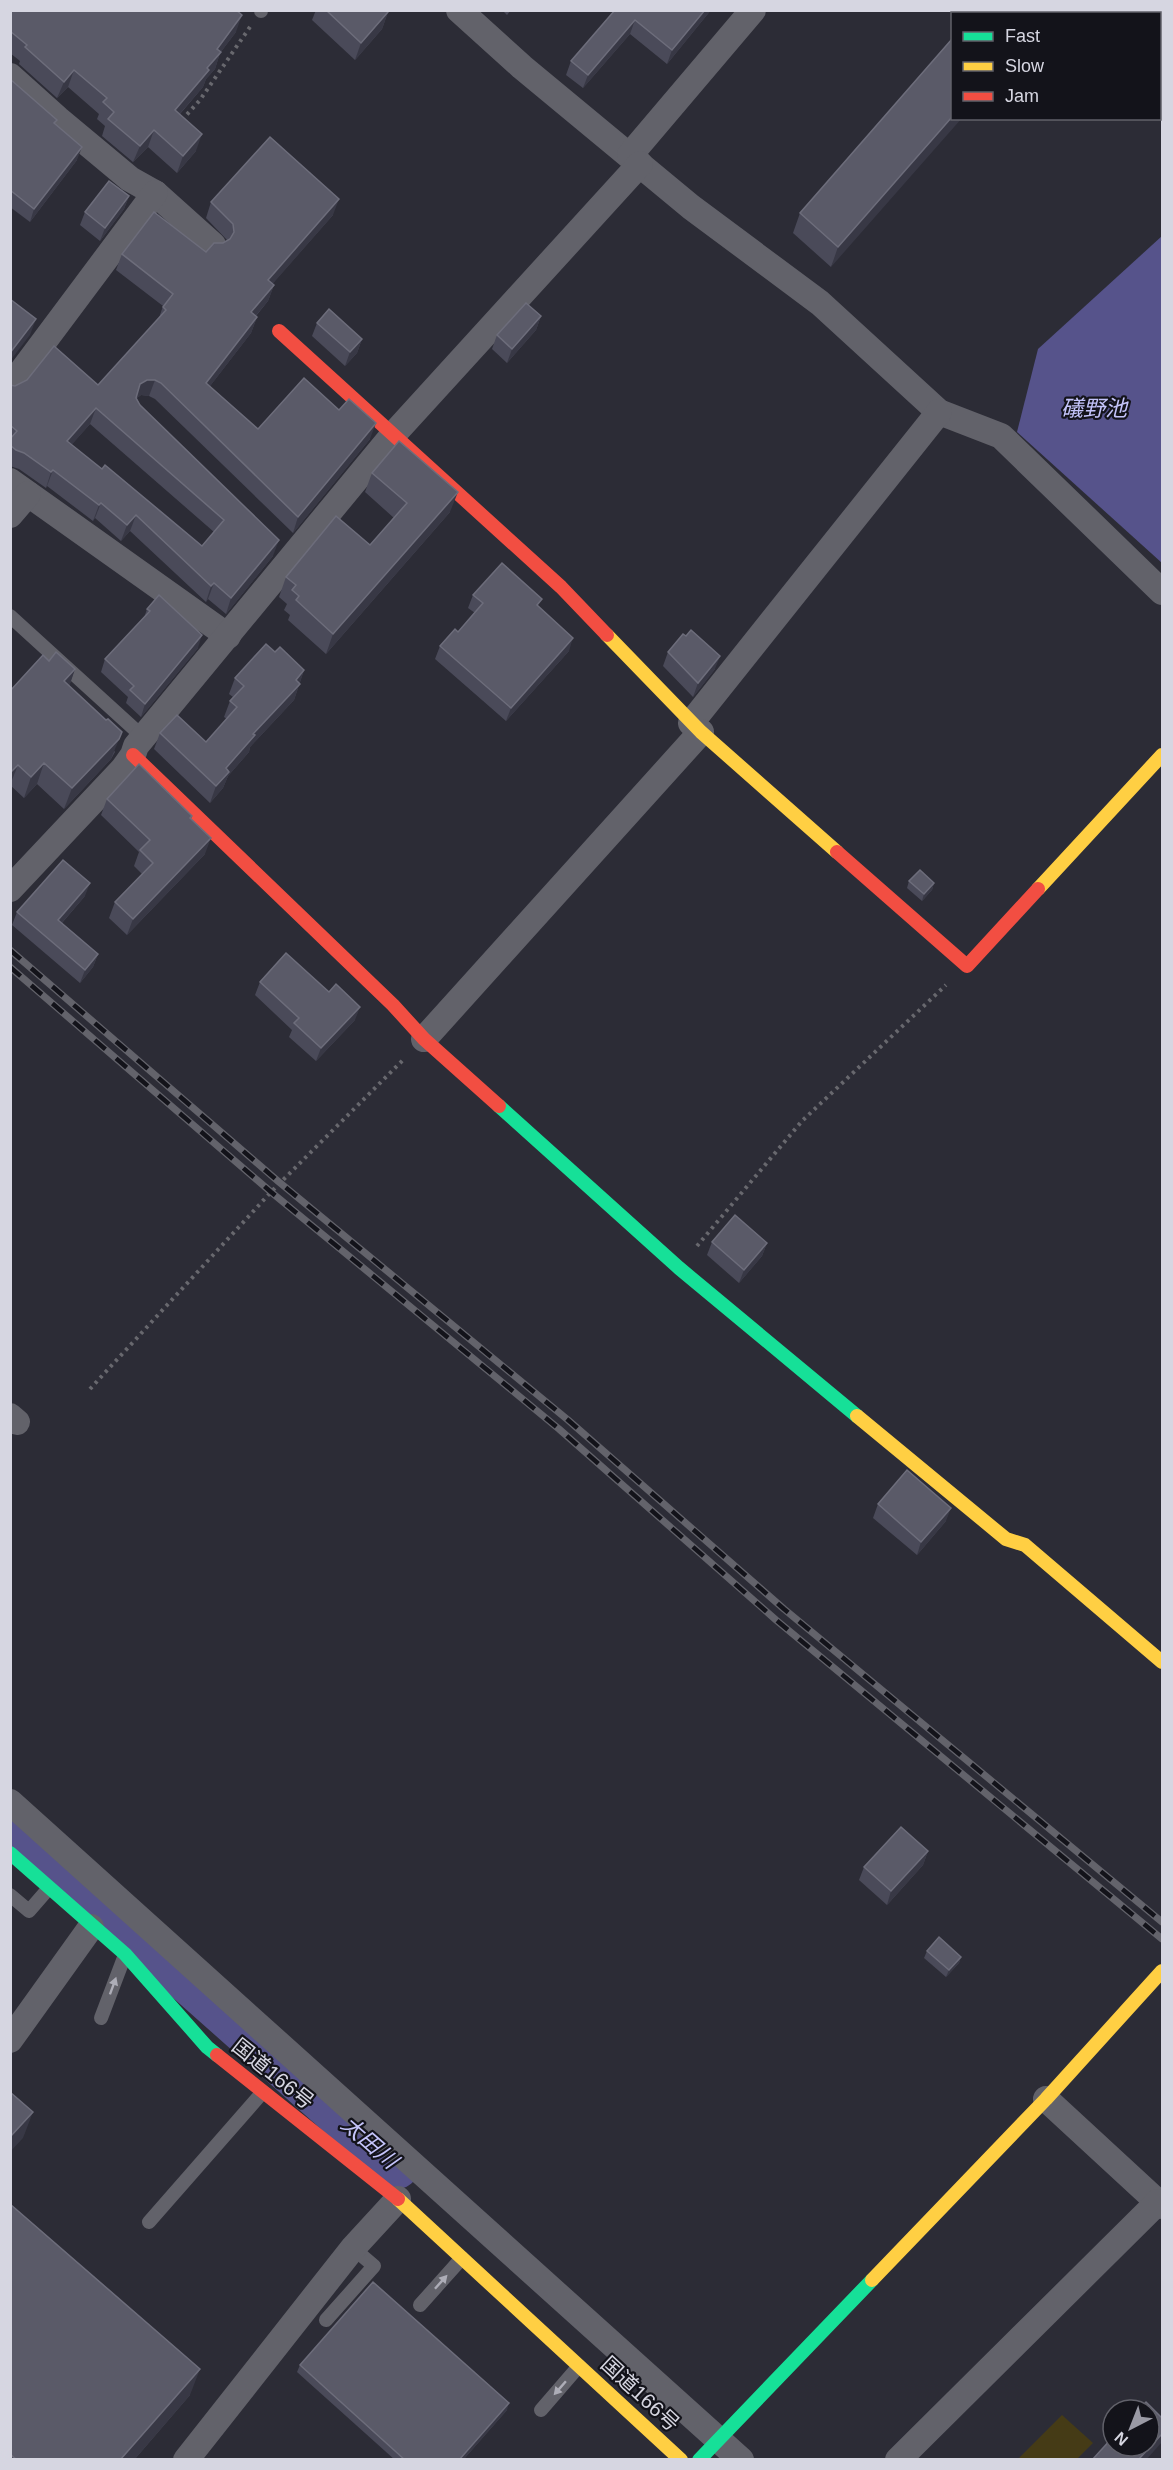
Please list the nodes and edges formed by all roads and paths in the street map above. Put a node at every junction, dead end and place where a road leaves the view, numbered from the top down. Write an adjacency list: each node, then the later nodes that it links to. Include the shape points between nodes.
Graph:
1 (459, 10): 6 (street)
2 (753, 10): 6 (street)
3 (261, 11): 5 (path, via 200,100)
4 (10, 76): 7 (street, via 130,179)
5 (178, 124)
6 (635, 159): 11 (street, via 691,207 820,303); 12 (street)
7 (156, 193): 8 (street); 10 (street)
8 (213, 245)
9 (279, 331): 12 (main road)
10 (10, 387)
11 (939, 412): 15 (street, via 1001,436); 18 (street)
12 (393, 436): 17 (street, via 286,547); 18 (main road, via 561,587)
13 (19, 487): 14 (street); 17 (street)
14 (10, 515)
15 (1162, 592)
16 (10, 616): 19 (lane)
17 (228, 636): 19 (street)
18 (696, 727): 22 (main road); 23 (street)
19 (138, 746): 21 (street, via 123,769); 23 (main road)
20 (1162, 755): 22 (main road)
21 (10, 889)
22 (966, 966): 24 (path, via 802,1121)
23 (424, 1039): 24 (main road); 25 (path, via 272,1190)
24 (679, 1268): 26 (main road, via 1006,1539 1025,1545)
25 (90, 1389)
26 (1162, 1662)
27 (10, 1802): 47 (street)
28 (10, 1853): 29 (main road, 国道166号)
29 (49, 1888): 30 (lane, via 29,1911); 31 (main road, 国道166号)
30 (10, 1895)
31 (91, 1927): 32 (main road, 国道166号); 35 (street)
32 (125, 1954): 34 (lane, one-way to 32); 36 (main road, 国道166号, via 207,2047)
33 (1162, 1971): 37 (main road)
34 (101, 2018)
35 (10, 2040)
36 (262, 2093): 38 (main road, 国道166号); 40 (lane)
37 (1046, 2099): 39 (street); 47 (main road)
38 (398, 2199): 41 (street); 42 (main road, 国道166号)
39 (1160, 2204): 51 (street)
40 (149, 2222)
41 (353, 2248): 44 (lane, via 374,2266); 48 (street)
42 (462, 2258): 43 (lane, one-way to 42); 45 (main road, 国道166号)
43 (420, 2305)
44 (326, 2320)
45 (579, 2366): 46 (lane, one-way to 46); 49 (main road, 国道166号)
46 (540, 2410)
47 (709, 2449): 50 (street)
48 (186, 2460)
49 (681, 2460)
50 (741, 2460)
51 (898, 2460)

